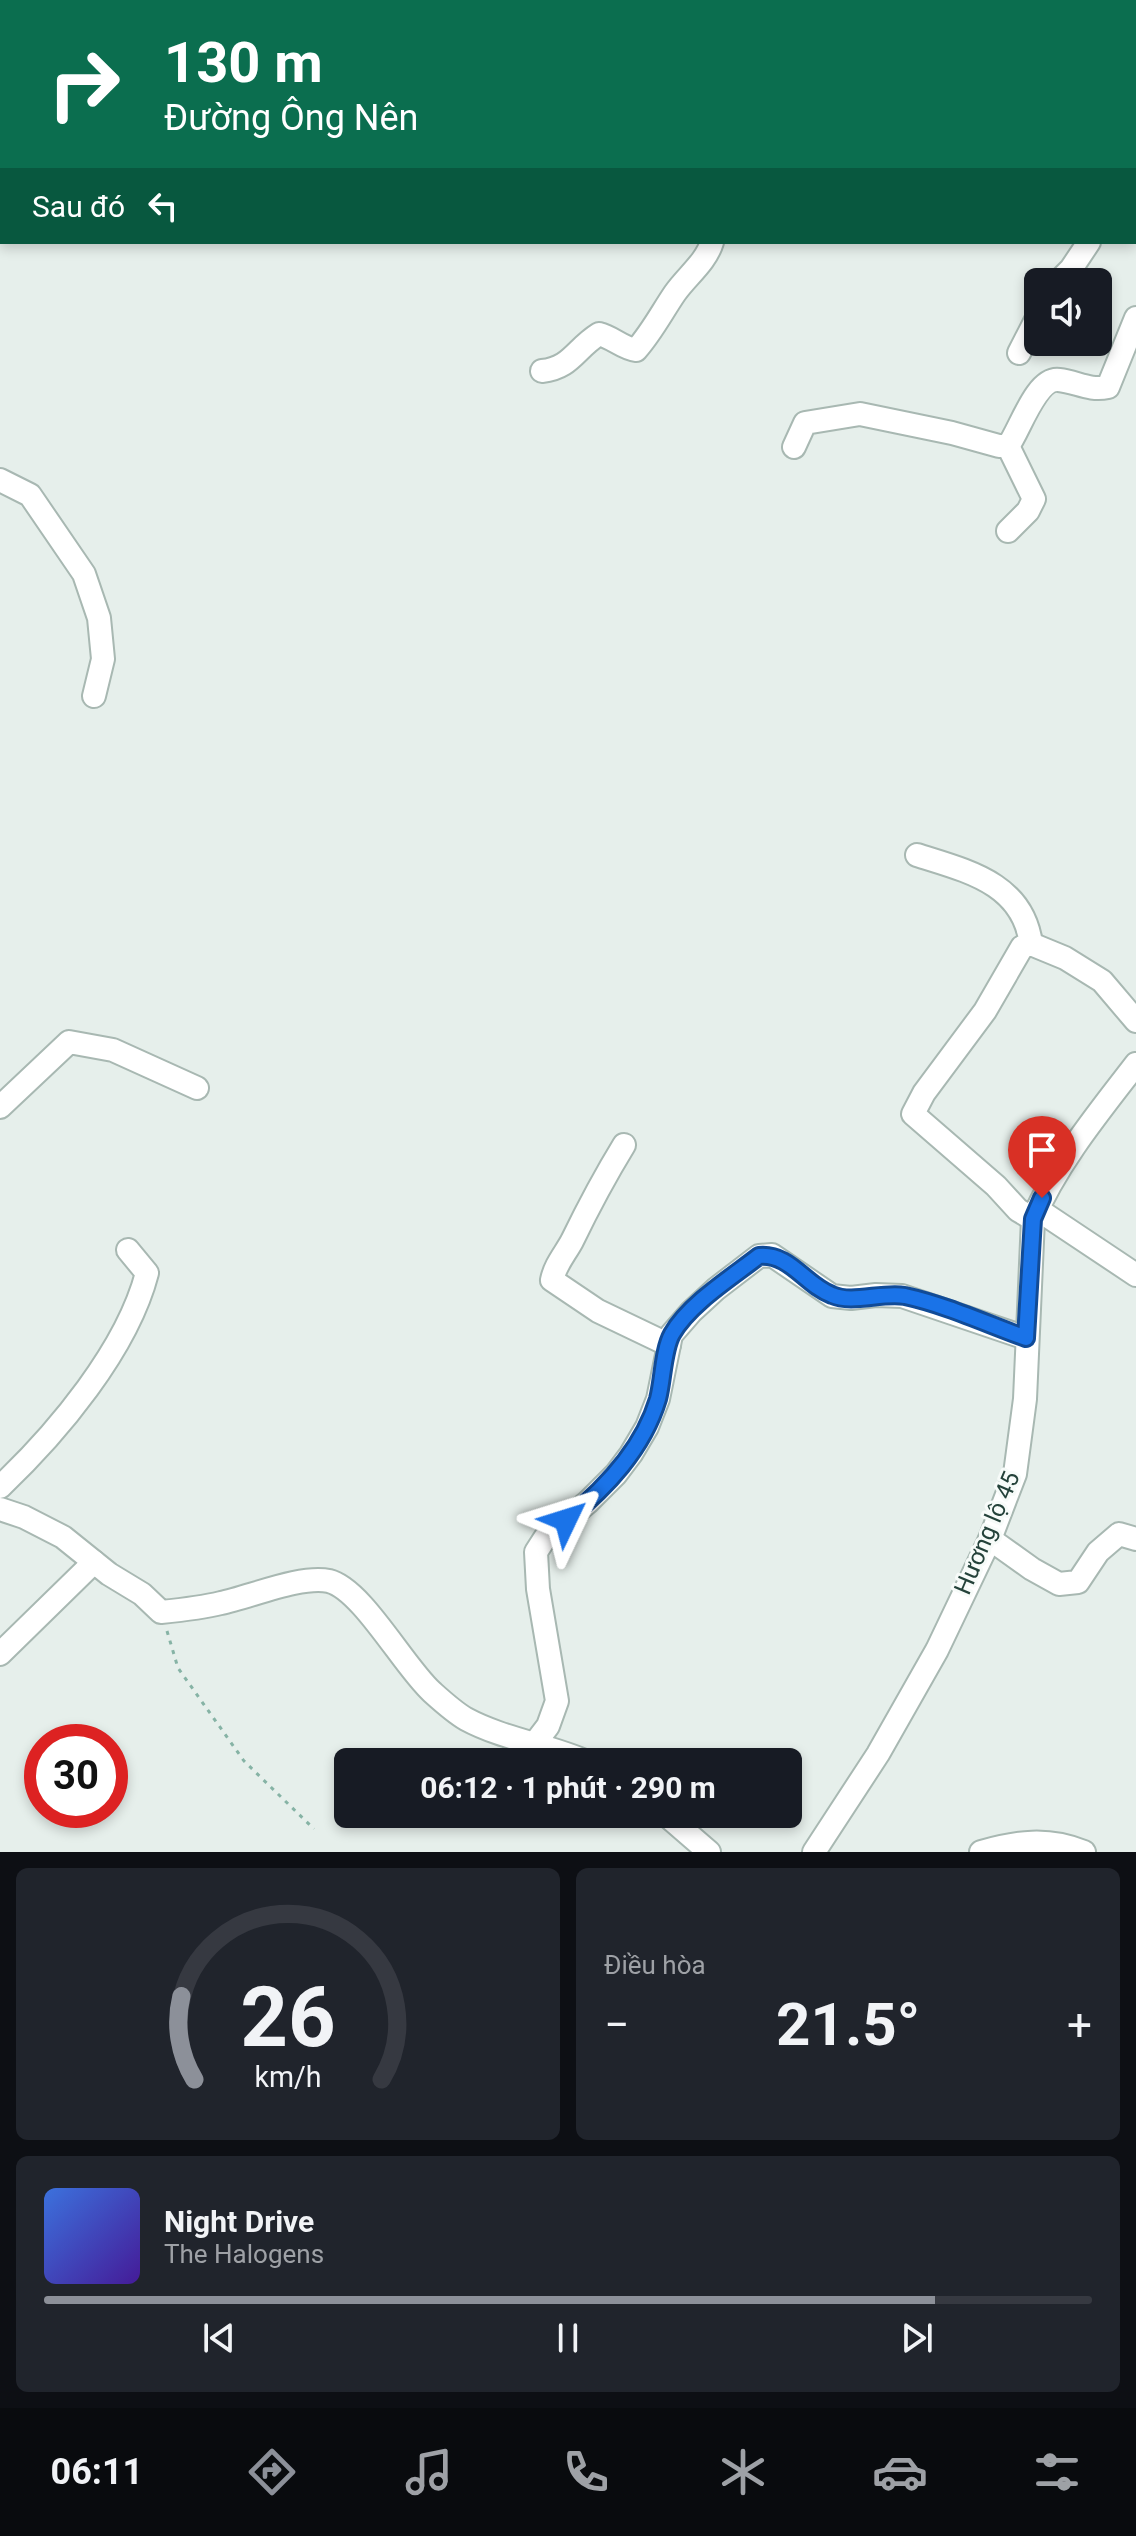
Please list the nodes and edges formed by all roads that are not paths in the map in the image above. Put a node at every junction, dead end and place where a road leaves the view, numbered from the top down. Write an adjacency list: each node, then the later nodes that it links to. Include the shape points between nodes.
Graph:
1 (711, 244): 7 (street, via 636,350 599,334 560,370)
2 (1088, 244): 3 (street)
3 (1072, 268)
4 (1136, 318): 8 (street, via 1108,387 1055,379 1046,383)
5 (1024, 343): 6 (street)
6 (1019, 353)
7 (542, 371)
8 (1008, 446): 9 (street, via 860,414 805,423); 11 (street, via 1034,499)
9 (794, 447)
10 (0, 480): 12 (street, via 30,495 84,574 99,618 103,659)
11 (1008, 531)
12 (94, 696)
13 (917, 855): 14 (street, via 993,882 1014,903)
14 (1031, 944): 15 (street, via 1102,981); 20 (street, via 1022,947 913,1114 1018,1210)
15 (1136, 1021)
16 (1136, 1064): 20 (street, Hương lộ 45, via 1097,1114)
17 (197, 1088): 18 (street, via 113,1050 69,1042)
18 (0, 1107)
19 (624, 1145): 24 (street, via 552,1280 598,1311)
20 (1035, 1214): 22 (street); 23 (street, Hương lộ 45)
21 (128, 1250): 25 (street, via 147,1273 125,1326 97,1376)
22 (1136, 1275)
23 (1026, 1338): 24 (street, via 902,1296 832,1296 772,1255 759,1256 716,1289 671,1335); 27 (street, Hương lộ 45, via 1017,1463)
24 (669, 1345): 31 (street, via 658,1399 631,1454 536,1552 557,1701)
25 (0, 1487)
26 (0, 1509): 29 (street, via 63,1537)
27 (990, 1539): 28 (street, via 1059,1584 1078,1582 1098,1552 1119,1534); 35 (street, Hương lộ 45, via 913,1695)
28 (1136, 1539)
29 (94, 1562): 30 (street); 31 (street, via 161,1612 222,1603 294,1583 326,1580 339,1585 432,1692 465,1719)
30 (0, 1654)
31 (535, 1743): 32 (street)
32 (549, 1748)
33 (681, 1828): 34 (street)
34 (709, 1852)
35 (814, 1852)
36 (981, 1852): 37 (street, via 1017,1842 1062,1844)
37 (1084, 1852)

